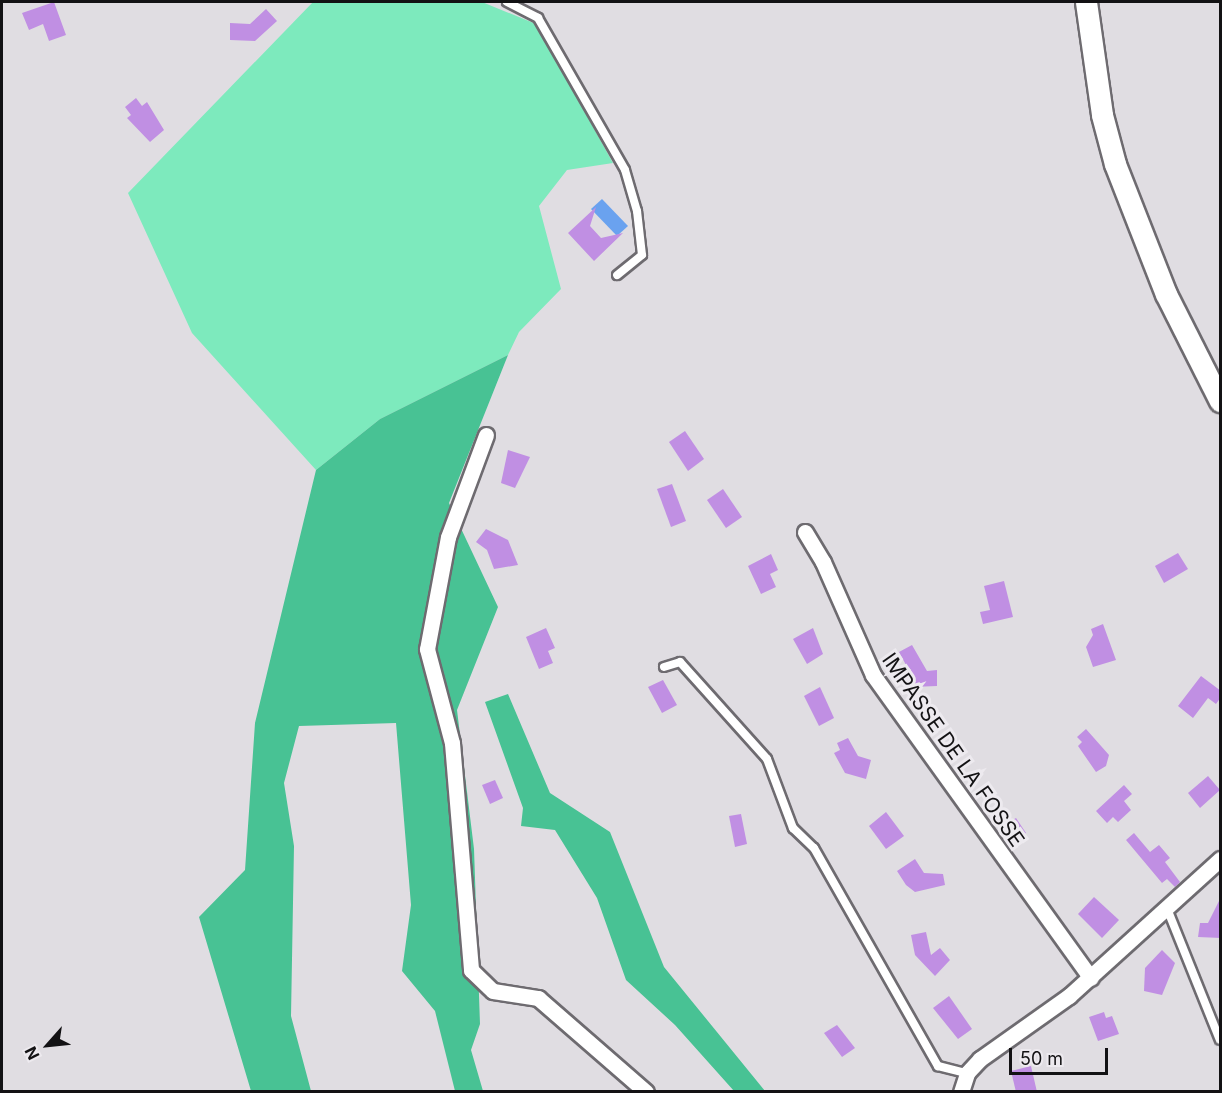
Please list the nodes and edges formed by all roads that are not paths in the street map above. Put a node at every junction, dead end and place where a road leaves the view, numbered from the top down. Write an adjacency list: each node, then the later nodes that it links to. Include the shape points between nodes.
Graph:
1 (507, 2): 3 (lane, via 538,18 624,171 637,211 642,255)
2 (1086, 2): 4 (main road, via 1102,115 1118,173 1166,294)
3 (617, 275)
4 (1221, 401)
5 (486, 435): 13 (street, via 448,537 427,650 453,743 471,970 493,992 538,998)
6 (805, 532): 10 (street, IMPASSE DE LA FOSSE, via 824,562 873,675)
7 (664, 666): 12 (lane, via 680,662 767,759 793,828 814,848 938,1066)
8 (1221, 859): 9 (street)
9 (1165, 905): 10 (street); 11 (lane)
10 (1091, 978): 12 (street)
11 (1221, 1040)
12 (967, 1073): 14 (street)
13 (646, 1092)
14 (961, 1092)

